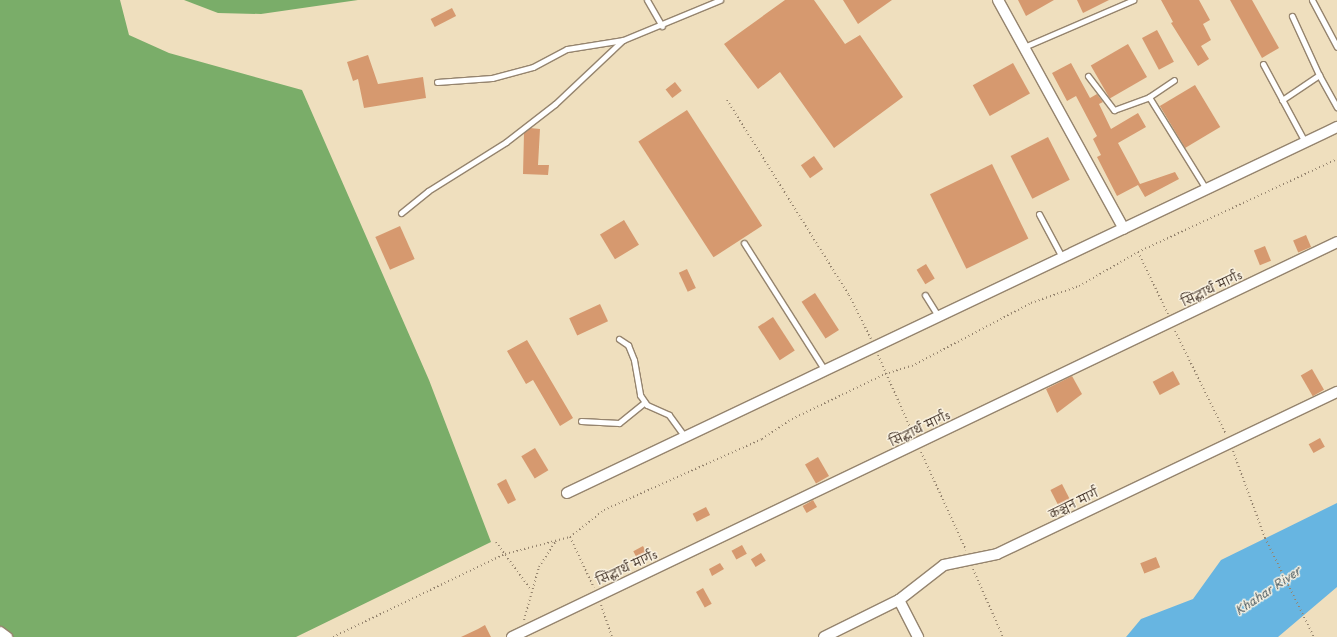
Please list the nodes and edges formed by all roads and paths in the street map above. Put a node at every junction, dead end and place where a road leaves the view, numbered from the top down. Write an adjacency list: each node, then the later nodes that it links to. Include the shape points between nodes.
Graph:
1 (648, 0): 7 (lane)
2 (720, 0): 7 (lane)
3 (998, 0): 9 (street)
4 (1133, 0): 9 (lane)
5 (1312, 0): 10 (lane)
6 (1292, 16): 12 (lane)
7 (662, 26): 8 (lane)
8 (623, 40): 15 (lane, via 567,49 533,67 492,78); 24 (lane, via 555,104 506,142 428,191)
9 (1024, 47): 26 (street)
10 (1337, 47)
11 (1263, 64): 18 (lane)
12 (1319, 75): 18 (lane); 19 (lane)
13 (1088, 76): 16 (lane, via 1114,110)
14 (1174, 80): 16 (lane)
15 (437, 82)
16 (1149, 97): 23 (lane)
17 (726, 100): 35 (path, via 849,295)
18 (1282, 100): 21 (lane)
19 (1337, 107)
20 (1337, 126): 21 (street)
21 (1305, 142): 23 (street)
22 (1337, 160): 29 (path)
23 (1206, 189): 26 (street)
24 (401, 213)
25 (1040, 214): 30 (lane)
26 (1124, 229): 30 (street)
27 (1337, 242): 33 (street, सिद्धार्थ मार्गs)
28 (744, 243): 36 (lane)
29 (1138, 252): 33 (path, via 1159,289); 37 (path, via 1079,286 1031,303 912,366)
30 (1062, 257): 32 (street)
31 (925, 295): 32 (lane)
32 (937, 314): 35 (street)
33 (1171, 322): 42 (path); 43 (street, सिद्धार्थ मार्गs)
34 (619, 339): 39 (lane, via 628,345 640,395)
35 (874, 345): 36 (street); 37 (path)
36 (824, 369): 41 (street)
37 (885, 374): 43 (path); 45 (path, via 792,419 762,439 604,510 570,537)
38 (1337, 392): 42 (street, कञ्चन मार्ग)
39 (645, 402): 40 (lane, via 619,424); 41 (lane, via 669,415)
40 (581, 421)
41 (684, 436): 44 (street)
42 (1230, 442): 48 (street, कञ्चन मार्ग, via 997,554); 58 (path, via 1250,502)
43 (917, 443): 48 (path); 52 (street, सिद्धार्थ मार्गs)
44 (567, 493)
45 (556, 541): 47 (path); 49 (path, via 540,567)
46 (496, 542): 47 (path)
47 (505, 554): 49 (path); 54 (path)
48 (971, 562): 50 (street, कञ्चन मार्ग, via 944,565); 57 (path, via 976,581)
49 (531, 590): 52 (path)
50 (899, 600): 55 (street, कञ्चन मार्ग); 56 (street)
51 (0, 632): 53 (street)
52 (516, 635)
53 (8, 637)
54 (334, 637)
55 (824, 637)
56 (918, 637)
57 (1003, 637)
58 (1314, 637)

